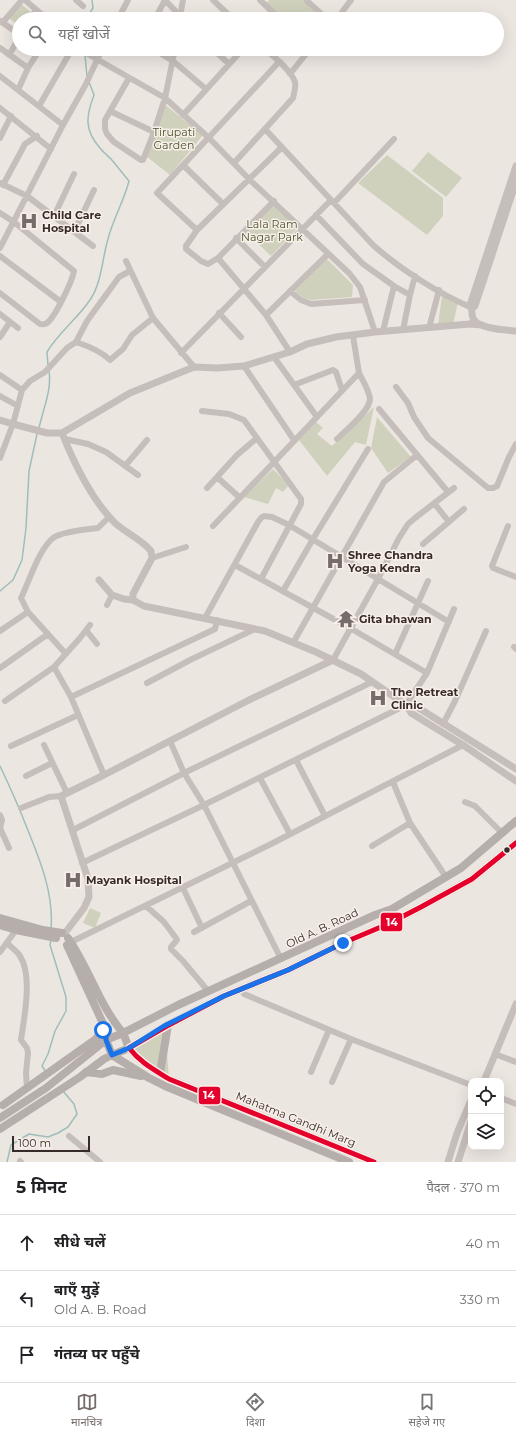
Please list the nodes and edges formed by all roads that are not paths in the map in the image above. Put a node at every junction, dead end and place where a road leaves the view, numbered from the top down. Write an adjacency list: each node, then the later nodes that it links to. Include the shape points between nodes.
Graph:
1 (23, 0): 11 (street); 21 (street)
2 (76, 0): 10 (street)
3 (128, 0): 13 (street)
4 (165, 0): 14 (street); 15 (street)
5 (183, 0): 16 (street)
6 (214, 0): 17 (street)
7 (306, 0): 19 (street)
8 (352, 0): 20 (street)
9 (262, 1): 18 (street)
10 (83, 6)
11 (36, 10): 12 (street)
12 (38, 12)
13 (122, 12)
14 (159, 12)
15 (176, 12)
16 (182, 12)
17 (226, 12)
18 (273, 12)
19 (319, 12)
20 (343, 12)
21 (1, 21): 22 (street)
22 (12, 29)
23 (0, 48): 25 (street)
24 (12, 51): 25 (street)
25 (10, 55): 40 (street)
26 (36, 56): 40 (street)
27 (68, 56): 47 (street)
28 (92, 56): 36 (street)
29 (98, 56): 36 (street)
30 (165, 56): 37 (street)
31 (174, 56): 37 (street)
32 (220, 56): 39 (street)
33 (236, 56): 39 (street)
34 (273, 56): 38 (street)
35 (304, 56): 41 (street)
36 (97, 59): 43 (street); 52 (street)
37 (173, 61): 44 (street); 46 (street)
38 (279, 62): 41 (street); 57 (street)
39 (229, 64): 44 (street)
40 (28, 68): 45 (street)
41 (290, 74): 53 (street, via 295,82 293,98)
42 (0, 76): 45 (street)
43 (129, 78): 46 (street); 49 (street)
44 (206, 89): 50 (street)
45 (18, 90): 47 (street)
46 (165, 98): 50 (street); 54 (street)
47 (39, 106): 52 (street)
48 (0, 108): 51 (street)
49 (110, 111): 54 (street); 54 (street, via 105,120 107,134 114,142 141,160 145,159)
50 (184, 115): 57 (street)
51 (11, 116): 55 (street); 56 (street)
52 (63, 125): 59 (street)
53 (265, 129): 60 (street); 61 (street)
54 (154, 132)
55 (37, 136): 59 (street); 67 (street, via 25,144)
56 (0, 138)
57 (209, 138): 61 (street); 62 (street)
58 (394, 139): 71 (street)
59 (52, 148): 69 (street)
60 (282, 148): 65 (street); 71 (street)
61 (234, 163): 65 (street)
62 (183, 165): 72 (street); 78 (street, via 157,193)
63 (516, 166): 98 (street, via 470,305)
64 (74, 174): 75 (street)
65 (250, 180): 70 (street); 72 (street)
66 (516, 182): 98 (street, via 475,306)
67 (2, 184): 69 (street)
68 (94, 190): 79 (street)
69 (28, 196): 75 (street); 76 (street)
70 (274, 201): 77 (street); 80 (street)
71 (332, 201): 74 (street); 89 (street, via 372,245)
72 (223, 204): 78 (street)
73 (0, 213): 76 (street)
74 (316, 215): 77 (street); 90 (street, via 363,264)
75 (54, 216): 79 (street)
76 (14, 222): 82 (street); 97 (street, via 73,269 73,276)
77 (302, 229): 83 (street); 87 (street)
78 (198, 230): 85 (street, via 186,249 200,261 208,264)
79 (74, 232): 81 (street)
80 (236, 238): 85 (street); 87 (street)
81 (93, 246)
82 (0, 248)
83 (328, 254): 93 (street); 96 (street, via 349,273 360,287)
84 (0, 256): 97 (street)
85 (218, 258): 91 (street)
86 (126, 261): 88 (street)
87 (264, 266): 91 (street)
88 (130, 271): 102 (street); 113 (street, via 119,277 87,321)
89 (415, 276): 92 (street); 95 (street)
90 (394, 286): 95 (street); 109 (street)
91 (243, 289): 99 (street); 101 (street)
92 (439, 290): 98 (street); 106 (street)
93 (290, 291): 96 (street, via 311,304); 101 (street)
94 (0, 293): 97 (street, via 40,324 48,322)
95 (410, 295): 107 (street)
96 (365, 300): 109 (street)
97 (61, 302)
98 (472, 308): 104 (street, via 475,321)
99 (219, 313): 112 (street); 115 (street)
100 (0, 314): 103 (street)
101 (266, 315): 114 (street)
102 (153, 318): 113 (street, via 132,335 123,349 110,360 87,345); 115 (street)
103 (10, 322): 105 (street); 111 (street)
104 (482, 325): 106 (street); 108 (street)
105 (18, 328)
106 (430, 328): 107 (street)
107 (402, 330): 109 (street)
108 (516, 331)
109 (379, 332): 110 (street)
110 (353, 336): 114 (street, via 307,344); 119 (street)
111 (0, 337)
112 (241, 337)
113 (76, 342): 123 (street)
114 (290, 352): 116 (street)
115 (181, 353): 118 (street)
116 (274, 357): 117 (street); 121 (street)
117 (244, 366): 118 (street); 136 (street)
118 (194, 367): 132 (street, via 130,393)
119 (359, 373): 124 (street); 134 (street, via 370,400 367,409)
120 (0, 375): 123 (street)
121 (294, 385): 124 (street, via 333,370); 129 (street)
122 (396, 387): 137 (street, via 428,438 488,488 497,486)
123 (22, 390): 126 (street)
124 (342, 390): 129 (street)
125 (0, 396): 126 (street)
126 (18, 406): 131 (street)
127 (379, 409): 139 (street)
128 (202, 411): 133 (street, via 238,416)
129 (317, 417): 136 (street)
130 (0, 420): 131 (street)
131 (12, 424): 132 (street); 140 (street)
132 (63, 436): 142 (street, via 106,452); 149 (street, via 92,494)
133 (257, 438): 141 (street); 144 (street)
134 (336, 439)
135 (146, 440): 142 (street)
136 (294, 440): 141 (street)
137 (516, 444)
138 (368, 449): 154 (street)
139 (417, 456): 147 (street, via 451,490); 157 (street, via 384,482)
140 (0, 458)
141 (275, 461): 146 (street); 151 (street, via 301,499 301,504)
142 (125, 466): 143 (street)
143 (138, 475)
144 (217, 477): 145 (street); 146 (street)
145 (207, 488)
146 (240, 498): 152 (street)
147 (434, 503): 150 (street); 162 (street, via 408,524)
148 (464, 509): 150 (street)
149 (109, 517): 158 (street, via 148,547); 172 (street, via 98,528 83,529 54,538 45,548 21,598)
150 (449, 522): 155 (street)
151 (289, 525): 154 (street); 159 (street, via 272,517 261,518); 161 (street)
152 (213, 526)
153 (508, 526): 160 (street, via 492,566)
154 (313, 539): 157 (street); 165 (street)
155 (424, 544)
156 (186, 547): 158 (street)
157 (341, 556): 162 (street); 170 (street)
158 (152, 558): 167 (street, via 133,594)
159 (234, 565): 161 (street); 173 (street)
160 (516, 577)
161 (261, 579): 165 (street)
162 (378, 579): 168 (street); 176 (street)
163 (99, 580): 166 (street)
164 (428, 581): 168 (street)
165 (283, 591): 170 (street)
166 (112, 595): 167 (street); 169 (street)
167 (133, 600): 173 (street, via 144,606)
168 (418, 603): 175 (street); 184 (street)
169 (107, 605)
170 (312, 607): 176 (street); 181 (street)
171 (454, 609): 175 (street)
172 (28, 612): 178 (street); 180 (street)
173 (205, 618): 174 (street)
174 (217, 620): 177 (street); 191 (street, via 215,629)
175 (449, 622): 188 (street)
176 (350, 628): 184 (street); 185 (street)
177 (255, 629): 181 (street); 190 (street)
178 (0, 631)
179 (486, 631): 195 (street)
180 (48, 634): 183 (street); 187 (street)
181 (293, 643): 185 (street)
182 (97, 644): 183 (street, via 88,627)
183 (66, 654): 186 (street)
184 (395, 654): 188 (street)
185 (333, 660): 189 (street); 196 (street)
186 (54, 667): 191 (street); 192 (street)
187 (0, 668)
188 (427, 673): 193 (street)
189 (372, 682): 193 (street); 203 (street)
190 (147, 684)
191 (71, 697): 194 (street)
192 (5, 701)
193 (406, 705): 195 (street, via 417,707); 198 (street, via 411,713); 200 (street)
194 (78, 715): 199 (street); 205 (street)
195 (443, 724): 202 (street)
196 (170, 741): 203 (street); 205 (street)
197 (44, 745): 201 (street)
198 (463, 745): 207 (street); 208 (street)
199 (11, 746)
200 (296, 760): 206 (street); 214 (street)
201 (52, 763): 204 (street); 209 (street)
202 (516, 769)
203 (184, 774): 211 (street); 217 (street)
204 (26, 776)
205 (104, 776): 209 (street)
206 (260, 778): 211 (street); 219 (street)
207 (516, 781)
208 (393, 782): 214 (street); 216 (street)
209 (64, 794): 212 (street); 217 (street)
210 (465, 802): 218 (street, via 474,806)
211 (204, 805): 223 (street); 224 (street)
212 (21, 808)
213 (0, 815): 222 (street, via 0,828)
214 (325, 816): 219 (street)
215 (516, 821): 218 (main road, Old A. B. Road)
216 (410, 822): 221 (street); 225 (street)
217 (73, 830): 223 (street)
218 (502, 833): 225 (main road, Old A. B. Road, via 461,868)
219 (290, 834): 224 (street)
220 (516, 843): 239 (main road, Old A. B. Road, via 472,879 408,914)
221 (372, 846)
222 (9, 848)
223 (82, 863): 235 (street, via 88,879 89,897)
224 (233, 863): 226 (street); 227 (street)
225 (446, 877): 238 (main road, Old A. B. Road, via 392,909)
226 (183, 888): 228 (street); 231 (street)
227 (251, 900): 231 (street); 238 (street)
228 (146, 906): 235 (street); 240 (street, via 164,922 176,938 171,949)
229 (0, 918): 234 (main road)
230 (0, 925): 232 (main road)
231 (202, 928): 233 (street)
232 (16, 930): 234 (main road); 236 (street)
233 (194, 932)
234 (42, 933): 235 (main road)
235 (63, 937): 242 (main road, via 77,952); 244 (main road)
236 (7, 943): 237 (street); 263 (street, via 21,956 25,970 26,1005 21,1040 28,1053)
237 (0, 952)
238 (281, 959): 240 (main road, Old A. B. Road)
239 (242, 990): 243 (main road, Old A. B. Road, via 224,996); 246 (street, via 244,994)
240 (208, 991): 245 (main road, Old A. B. Road)
241 (516, 1004): 251 (street)
242 (113, 1021): 245 (main road); 247 (main road)
243 (168, 1025): 250 (main road, Old A. B. Road); 257 (main road)
244 (104, 1026): 249 (main road); 254 (main road, via 96,1039)
245 (134, 1027): 247 (main road, Old A. B. Road)
246 (329, 1030): 248 (street); 256 (street)
247 (123, 1033): 249 (main road, Old A. B. Road); 250 (main road)
248 (351, 1039): 261 (street); 262 (street)
249 (106, 1040): 252 (main road); 258 (main road)
250 (129, 1048): 252 (main road, Old A. B. Road); 257 (main road, Mahatma Gandhi Marg, via 137,1058)
251 (495, 1054): 253 (street); 260 (street)
252 (112, 1055): 255 (main road); 259 (main road, Mahatma Gandhi Marg)
253 (516, 1062)
254 (55, 1069): 258 (main road); 263 (main road)
255 (86, 1072): 259 (main road, via 102,1074 113,1070); 269 (main road)
256 (311, 1072)
257 (160, 1073): 277 (main road, Mahatma Gandhi Marg, via 176,1082)
258 (59, 1078): 268 (main road)
259 (149, 1078): 276 (main road, Mahatma Gandhi Marg)
260 (485, 1078)
261 (332, 1082)
262 (468, 1084)
263 (28, 1088): 266 (main road)
264 (504, 1099): 265 (street)
265 (516, 1104)
266 (1, 1106): 268 (main road)
267 (468, 1107): 278 (street)
268 (12, 1112): 270 (main road)
269 (21, 1116): 271 (main road); 273 (main road, via 14,1125)
270 (0, 1118)
271 (0, 1129)
272 (468, 1130): 279 (street)
273 (0, 1134)
274 (69, 1136): 275 (street)
275 (100, 1162)
276 (349, 1162)
277 (374, 1162)
278 (448, 1162)
279 (458, 1162)

